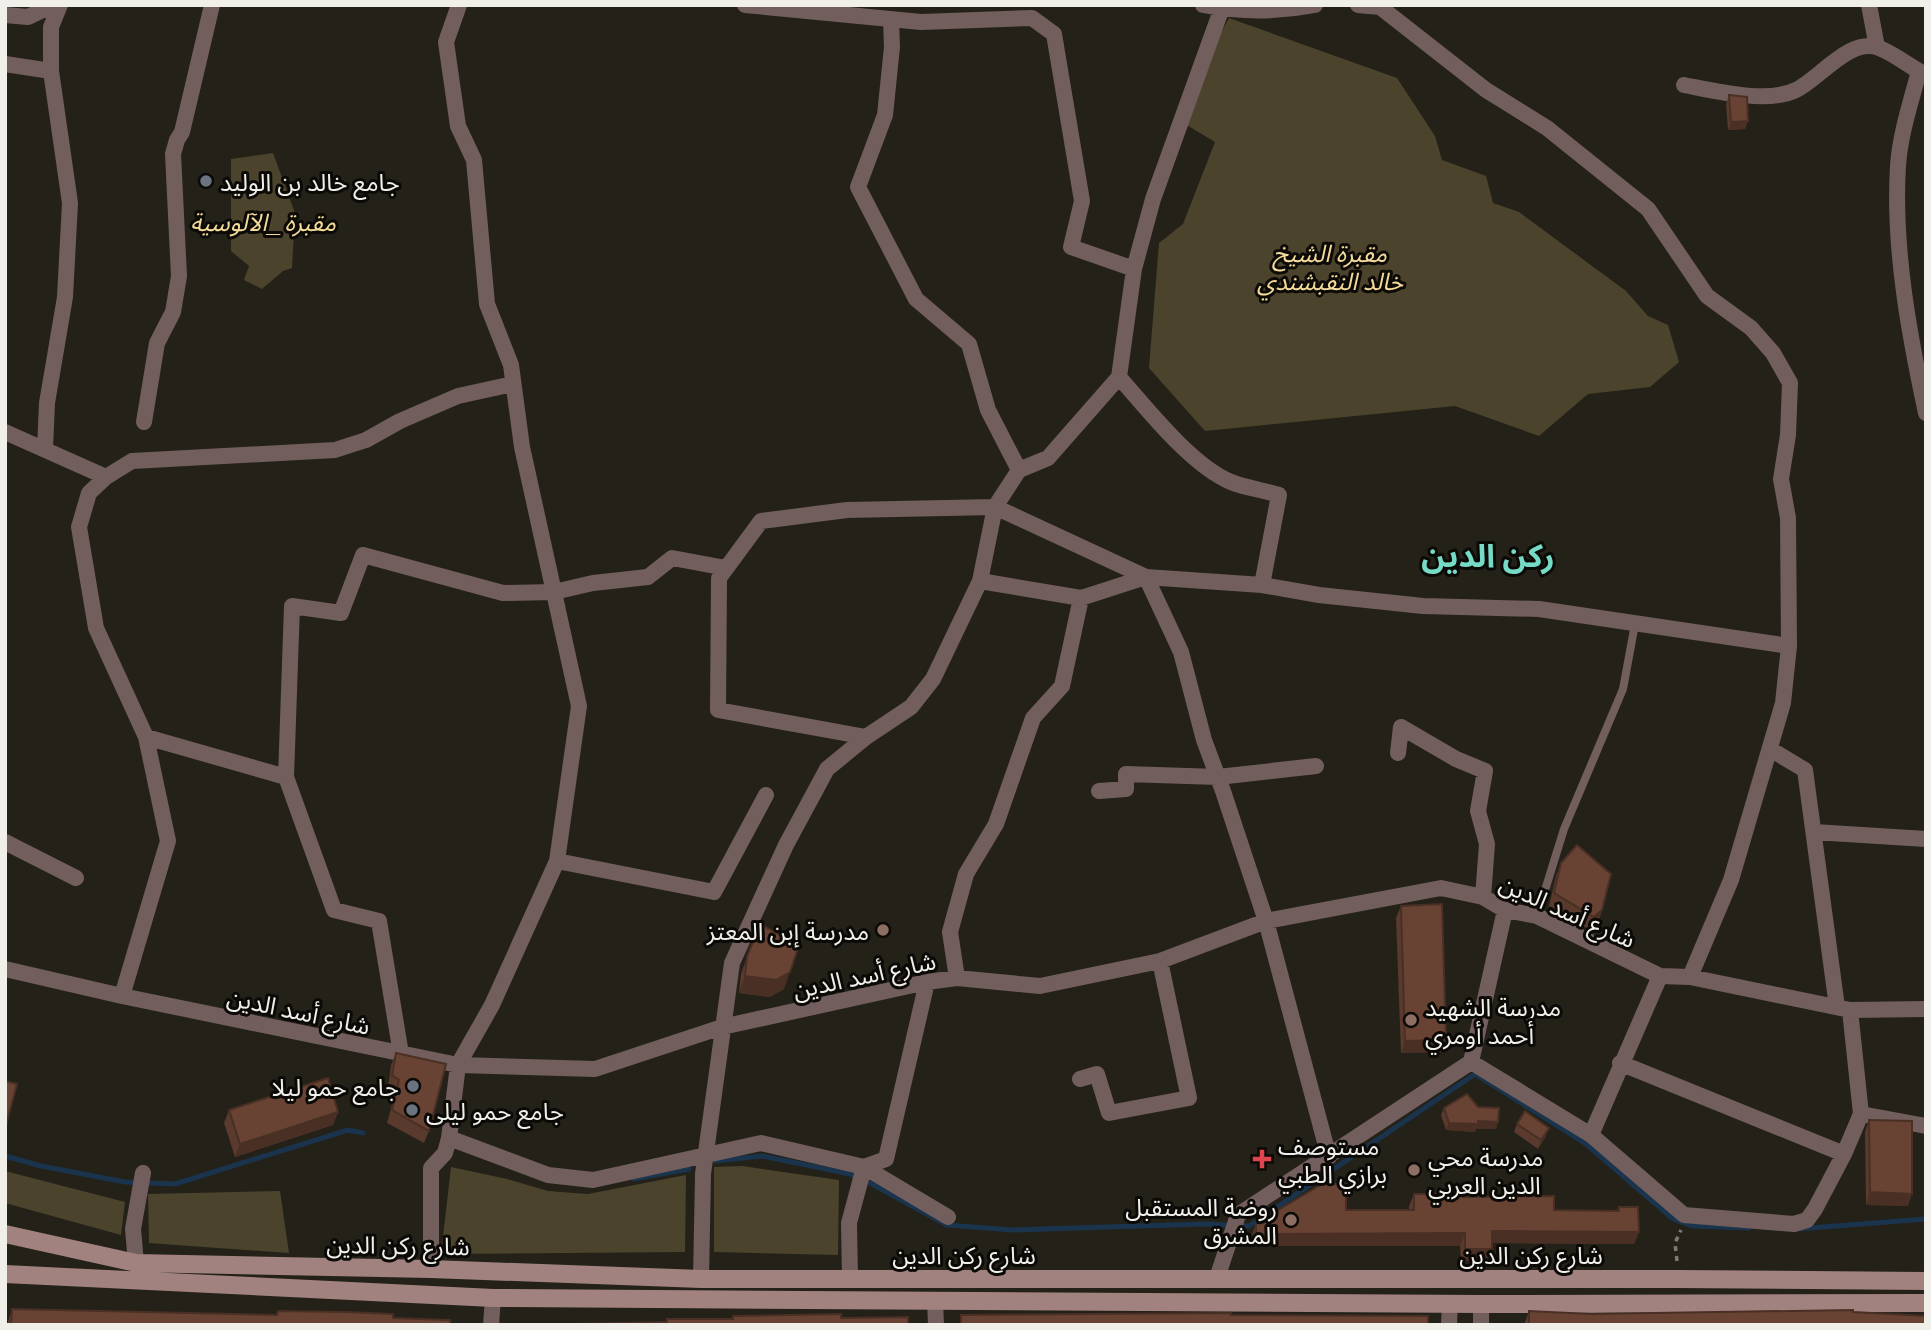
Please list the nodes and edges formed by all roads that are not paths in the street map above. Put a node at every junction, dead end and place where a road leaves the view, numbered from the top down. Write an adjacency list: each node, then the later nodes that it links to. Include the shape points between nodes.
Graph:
1 (53, 5): 12 (street, via 27,17)
2 (60, 5): 16 (street, via 51,27)
3 (212, 5): 24 (street, via 173,154 179,276 173,312 157,344)
4 (459, 5): 22 (street, via 446,42 456,114 474,160 487,304 511,365)
5 (745, 5): 11 (street)
6 (1203, 5): 10 (street)
7 (1315, 5): 10 (street, via 1292,10)
8 (1358, 5): 37 (street, via 1380,7 1486,90 1547,128 1648,209 1707,296 1751,328 1773,353 1790,383 1781,479 1788,518)
9 (1869, 5): 14 (street)
10 (1223, 7): 19 (street, via 1153,199)
11 (845, 10): 13 (street)
12 (5, 15)
13 (891, 19): 19 (street, via 1032,19 1054,34 1082,201 1071,247); 27 (street, via 885,115 858,187 916,299 969,344 988,410)
14 (1877, 47): 17 (street); 18 (street, via 1861,46 1795,91 1769,96)
15 (5, 64): 16 (street)
16 (51, 71): 26 (street, via 70,203 65,297)
17 (1922, 73): 20 (street, via 1898,165 1900,246)
18 (1685, 85)
19 (1133, 269): 21 (street)
20 (1919, 347): 23 (street)
21 (1119, 377): 27 (street, via 1048,458); 33 (street, via 1194,457 1230,481 1279,495)
22 (513, 384): 28 (street, via 458,396 335,450 132,461); 34 (street)
23 (1926, 412)
24 (144, 422)
25 (5, 432): 26 (street)
26 (44, 448): 28 (street)
27 (1019, 470): 29 (street)
28 (106, 477): 38 (street, via 89,493 79,527 96,628)
29 (995, 508): 30 (street, via 847,510 761,522); 31 (street); 32 (street)
30 (726, 568): 34 (street, via 672,558 648,577); 39 (street, via 719,578 718,710)
31 (1146, 577): 33 (street); 35 (street); 44 (street, via 1181,652)
32 (980, 581): 35 (street); 39 (street, via 933,679 911,707)
33 (1262, 585): 36 (street, via 1423,606 1539,608)
34 (554, 592): 43 (street, via 503,593 363,555 341,612 292,606); 50 (street, via 579,706)
35 (1081, 598): 60 (street, via 1062,686 1032,718 996,824 966,874 950,932)
36 (1635, 624): 37 (street); 54 (lane, via 1623,689 1564,829)
37 (1789, 646): 40 (street, via 1783,703)
38 (146, 737): 43 (street); 62 (street, via 168,841)
39 (866, 737): 65 (street, via 827,769 786,845 732,963)
40 (1770, 749): 47 (street, via 1805,770); 59 (street, via 1731,880)
41 (1398, 753): 52 (street, via 1401,727 1485,771 1478,811 1487,844)
42 (1316, 766): 44 (street)
43 (286, 777): 66 (street, via 334,910 379,921)
44 (1218, 777): 45 (street, via 1126,774 1126,789); 55 (street)
45 (1099, 791)
46 (766, 795): 50 (street, via 714,892)
47 (1814, 832): 48 (street); 63 (street)
48 (1926, 839)
49 (5, 842): 51 (street)
50 (557, 861): 69 (street, via 492,1005)
51 (76, 878)
52 (1483, 897): 53 (street, شارع أسد الدين); 55 (street, شارع أسد الدين, via 1441,888)
53 (1505, 910): 54 (street, شارع أسد الدين); 67 (street)
54 (1537, 916): 58 (street, شارع أسد الدين)
55 (1266, 921): 56 (street, شارع أسد الدين); 77 (street)
56 (1160, 961): 60 (street, شارع أسد الدين, via 1040,986); 70 (street, via 1189,1098 1109,1112 1097,1074)
57 (5, 969): 62 (street, شارع أسد الدين)
58 (1660, 976): 59 (street, شارع أسد الدين); 68 (street)
59 (1690, 977): 63 (street, شارع أسد الدين)
60 (957, 978): 61 (street, شارع أسد الدين)
61 (928, 982): 65 (street, شارع أسد الدين); 78 (street, via 886,1159)
62 (122, 996): 66 (street, شارع أسد الدين)
63 (1844, 1008): 64 (street, شارع أسد الدين); 71 (street)
64 (1926, 1009)
65 (722, 1027): 69 (street, شارع أسد الدين, via 595,1069); 76 (street)
66 (401, 1054): 69 (street, شارع أسد الدين)
67 (1471, 1062): 73 (street); 77 (street)
68 (1620, 1063): 73 (street); 75 (street)
69 (458, 1065): 74 (street)
70 (1080, 1079)
71 (1861, 1114): 72 (street); 75 (street)
72 (1926, 1126)
73 (1591, 1135): 75 (street, via 1682,1222 1794,1224 1807,1220)
74 (447, 1145): 76 (street, via 548,1175 593,1180); 83 (street, via 431,1168)
75 (1844, 1154)
76 (706, 1155): 78 (street, via 761,1143); 87 (street)
77 (1329, 1157): 86 (street, via 1238,1215)
78 (864, 1167): 80 (street); 85 (street, via 849,1223)
79 (143, 1174): 82 (street, via 133,1229)
80 (948, 1217)
81 (5, 1234): 82 (main road, شارع ركن الدين)
82 (136, 1263): 83 (main road, شارع ركن الدين)
83 (431, 1269): 87 (main road, شارع ركن الدين)
84 (5, 1274): 89 (main road, شارع ركن الدين)
85 (850, 1278): 86 (main road, شارع ركن الدين); 87 (main road, شارع ركن الدين)
86 (1217, 1278): 88 (main road, شارع ركن الدين)
87 (701, 1279)
88 (1926, 1282)
89 (493, 1298): 90 (main road, شارع ركن الدين); 94 (street)
90 (935, 1301): 91 (main road, شارع ركن الدين); 95 (street)
91 (1450, 1303): 93 (main road, شارع ركن الدين); 96 (street)
92 (1926, 1303): 93 (main road, شارع ركن الدين)
93 (1481, 1304): 97 (street)
94 (491, 1325)
95 (936, 1325)
96 (1449, 1325)
97 (1481, 1325)

